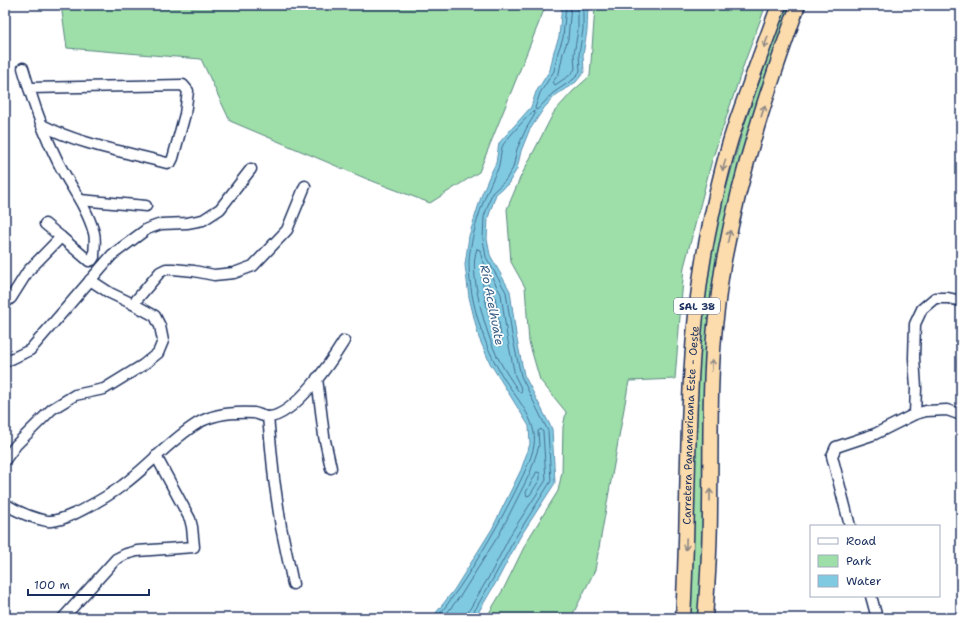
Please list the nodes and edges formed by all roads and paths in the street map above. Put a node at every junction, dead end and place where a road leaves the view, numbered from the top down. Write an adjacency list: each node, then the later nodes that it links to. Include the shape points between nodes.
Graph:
1 (779, 5): 31 (highway, Carretera Panamericana Este - Oeste / SAL 38, one-way to 31, via 735,127 704,256 690,372)
2 (798, 5): 32 (highway, Carretera Panamericana Este - Oeste / SAL 38, one-way to 2, via 712,369 724,256 756,134)
3 (23, 68): 4 (street)
4 (29, 88): 5 (street); 5 (street, via 183,85 188,91 185,114 173,158 168,163 83,142)
5 (42, 125): 8 (street, via 58,162)
6 (251, 169): 13 (street, via 220,209 203,220 161,224 147,229 112,255)
7 (305, 186): 16 (street, via 287,230 252,266 234,273 214,275 166,269 160,272)
8 (80, 200): 9 (street); 12 (street, via 95,234)
9 (146, 206)
10 (45, 224): 11 (street)
11 (62, 237): 12 (street, via 89,261); 15 (street, via 28,271 12,298)
12 (92, 260): 13 (street)
13 (92, 277): 16 (street, via 110,293); 18 (street, via 30,350)
14 (961, 301): 20 (street, via 935,298 922,309 915,324)
15 (5, 303)
16 (133, 304): 24 (street, via 155,316 163,341 158,353 104,389 74,395 52,409 16,445)
17 (344, 342): 19 (street)
18 (5, 362)
19 (317, 378): 22 (street, via 288,410); 25 (street)
20 (915, 414): 21 (street, via 947,410); 27 (street, via 874,434 836,447 832,456)
21 (961, 415)
22 (268, 417): 23 (street, via 255,413 217,416 199,422); 28 (street, via 281,527)
23 (156, 456): 26 (street, via 123,485 92,506 65,518 48,521 22,514); 30 (street, via 190,519 194,547 137,551 116,559)
24 (5, 460)
25 (331, 468)
26 (5, 504)
27 (850, 525)
28 (294, 584)
29 (870, 597): 33 (street)
30 (63, 618)
31 (683, 618)
32 (705, 618)
33 (877, 618)

